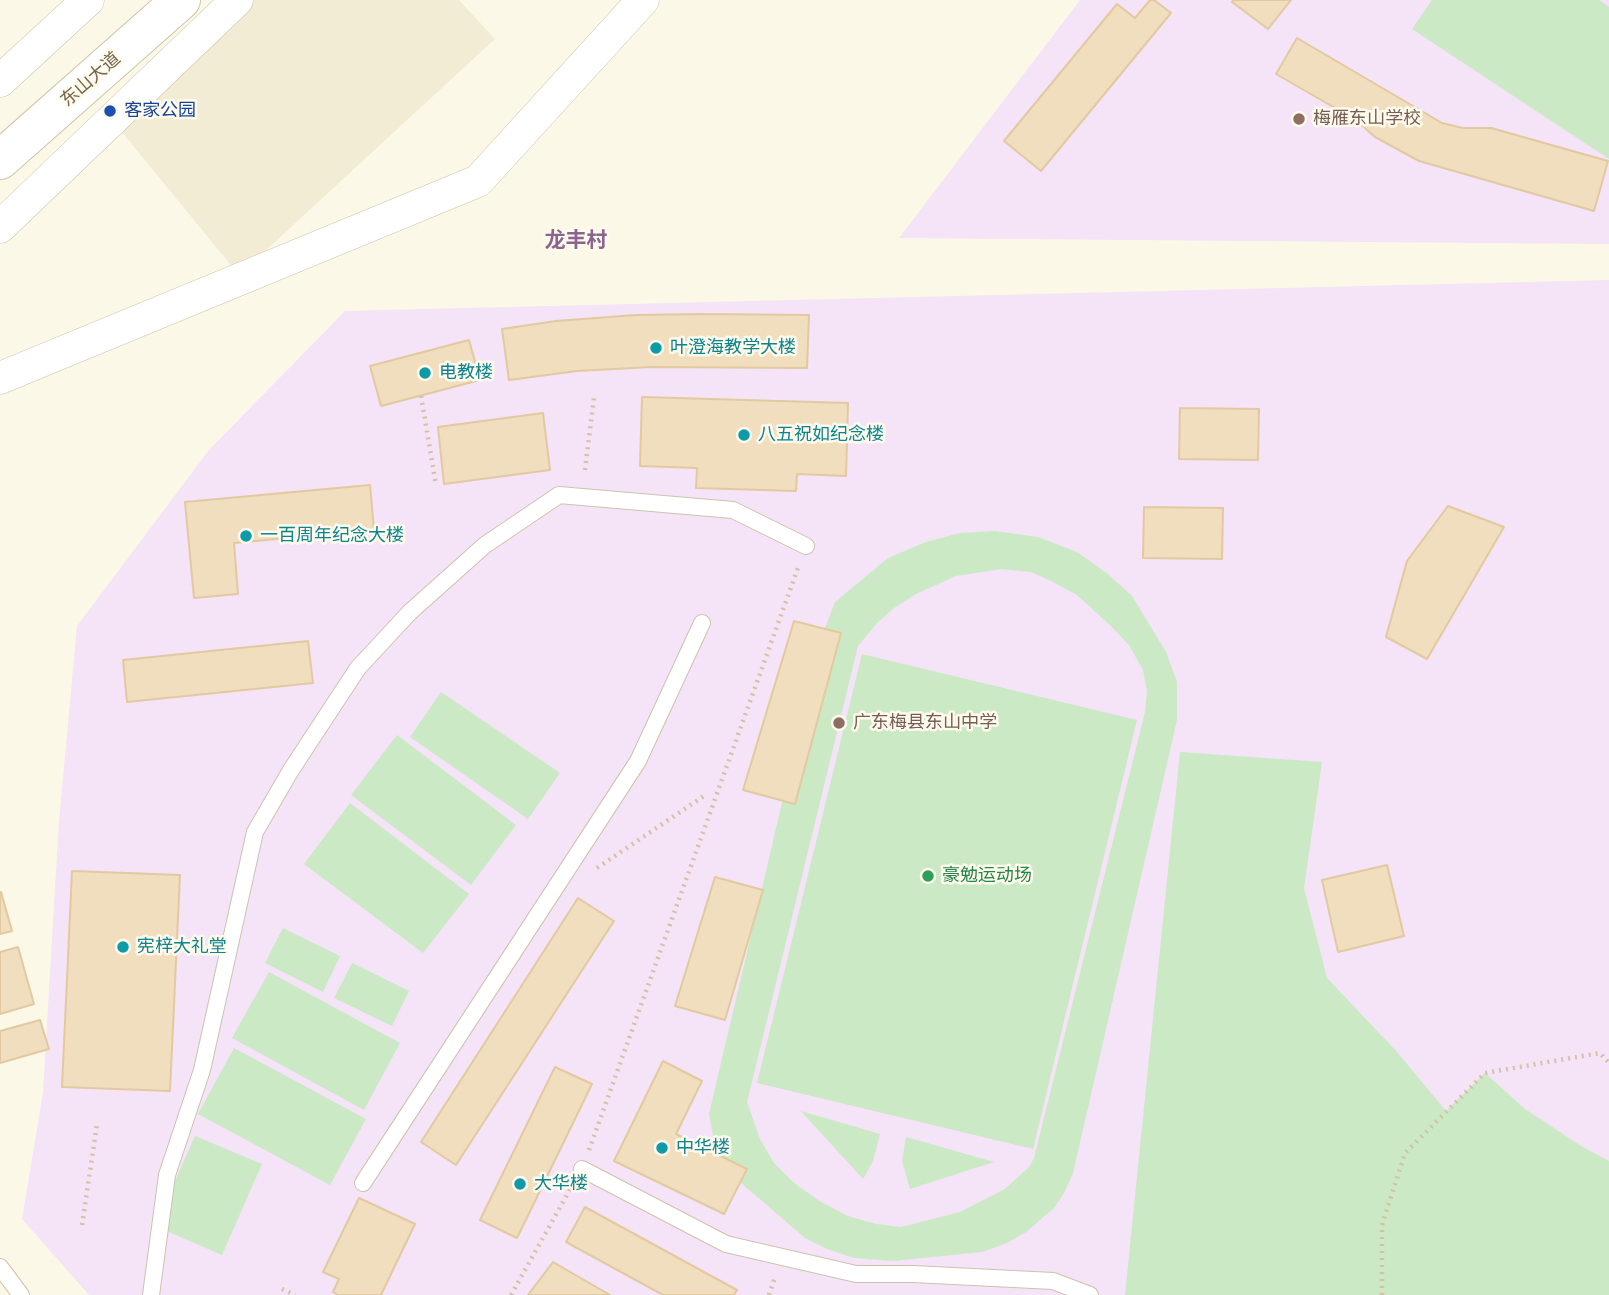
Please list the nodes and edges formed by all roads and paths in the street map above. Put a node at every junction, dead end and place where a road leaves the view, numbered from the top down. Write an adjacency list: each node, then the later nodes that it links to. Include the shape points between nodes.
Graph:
1 (88, 0): 5 (street)
2 (181, 0): 6 (main road, 东山大道)
3 (237, 0): 7 (street)
4 (643, 0): 8 (street, via 478,181)
5 (0, 81)
6 (0, 160)
7 (0, 227)
8 (0, 378)
9 (421, 396): 12 (path)
10 (594, 398): 11 (path)
11 (585, 470)
12 (436, 485)
13 (806, 546): 19 (path); 25 (lane, via 733,510 559,495 485,545 410,612 358,668 256,832 202,1070 167,1174)
14 (702, 622): 20 (lane, via 638,761)
15 (704, 796): 16 (path)
16 (592, 871)
17 (1609, 1063): 29 (path, via 1600,1053 1485,1073 1405,1153 1382,1225)
18 (97, 1125): 21 (path)
19 (582, 1169): 27 (path); 28 (lane, via 726,1244 856,1274 1053,1281)
20 (363, 1183)
21 (82, 1225)
22 (0, 1267): 24 (lane)
23 (282, 1289): 26 (path)
24 (21, 1295)
25 (151, 1295)
26 (295, 1295)
27 (511, 1295)
28 (1090, 1295)
29 (1382, 1295)

